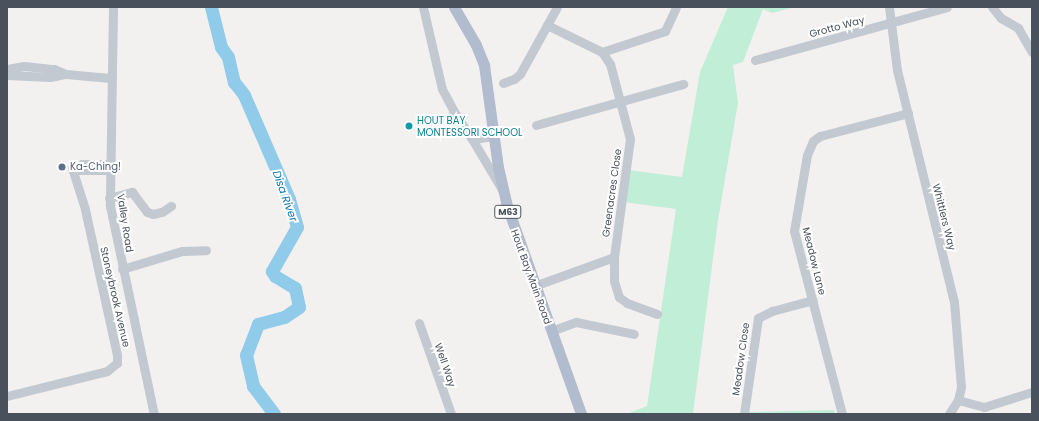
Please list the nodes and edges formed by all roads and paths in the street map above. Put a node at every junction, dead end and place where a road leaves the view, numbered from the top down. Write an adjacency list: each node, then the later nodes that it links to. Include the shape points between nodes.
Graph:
1 (113, 7): 18 (street, Valley Road)
2 (423, 7): 25 (street, via 442,89 457,118)
3 (454, 7): 24 (main road, Hout Bay Main Road / M63, via 476,45 484,65)
4 (557, 7): 11 (street)
5 (676, 7): 12 (street, via 665,31)
6 (889, 7): 10 (street)
7 (894, 7): 10 (street)
8 (947, 7): 10 (street, Grotto Way)
9 (992, 7): 13 (street, via 1004,21 1018,28)
10 (893, 23): 14 (street, Grotto Way); 22 (street, Whittlers Way, via 897,70)
11 (547, 25): 12 (street); 19 (street, via 520,74)
12 (602, 52): 21 (street, Greenacres Close, via 610,64)
13 (1032, 52)
14 (755, 60)
15 (7, 69): 16 (street, via 24,66 54,69)
16 (67, 74): 17 (street, via 50,77); 18 (street)
17 (7, 75)
18 (110, 78): 26 (street, Valley Road)
19 (503, 83)
20 (683, 84): 21 (street)
21 (621, 101): 23 (street); 31 (street, Greenacres Close, via 630,139)
22 (908, 113): 34 (street, Meadow Lane, via 820,136 811,145 794,226); 41 (street, Whittlers Way, via 954,302 961,379)
23 (536, 125)
24 (494, 136): 25 (street); 27 (main road, Hout Bay Main Road / M63)
25 (472, 139): 27 (street)
26 (108, 167): 28 (street, Valley Road); 40 (street, Stoneybrook Avenue, via 74,170 74,178 85,209 117,363 107,371)
27 (503, 191): 33 (main road, Hout Bay Main Road / M63)
28 (109, 198): 29 (street, via 132,192 150,214 162,212); 32 (street, Valley Road)
29 (171, 206)
30 (206, 250): 32 (street, via 182,251)
31 (614, 257): 33 (street); 35 (street, Greenacres Close, via 614,281 619,297 627,303)
32 (122, 269): 42 (street, Valley Road)
33 (534, 286): 37 (main road, Hout Bay Main Road / M63)
34 (813, 300): 45 (street, Meadow Close, via 767,312 758,318); 46 (street, Meadow Lane)
35 (658, 314)
36 (419, 323): 43 (street, Well Way)
37 (551, 331): 38 (street, via 576,322); 44 (main road, Hout Bay Main Road / M63)
38 (634, 334)
39 (1032, 392): 41 (street, via 984,407)
40 (7, 396)
41 (958, 400): 47 (street, Whittlers Way)
42 (154, 414)
43 (451, 414)
44 (581, 414)
45 (744, 414)
46 (842, 414)
47 (949, 414)

